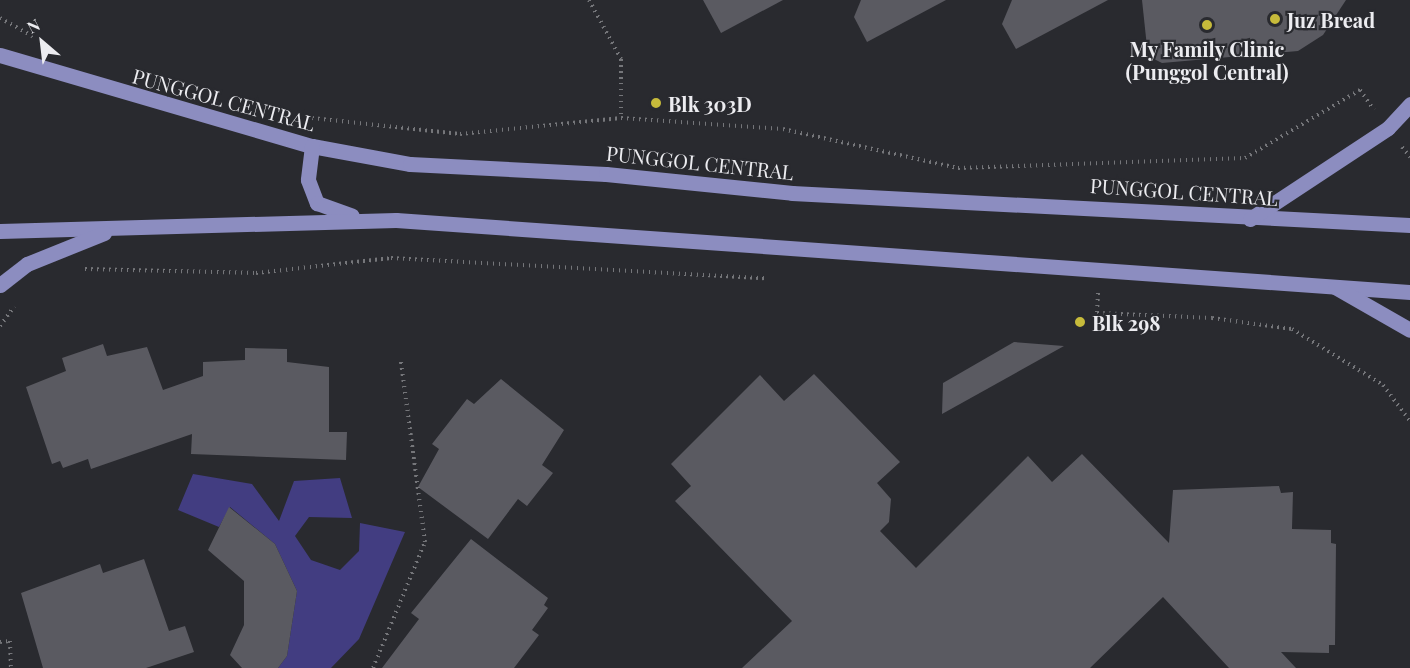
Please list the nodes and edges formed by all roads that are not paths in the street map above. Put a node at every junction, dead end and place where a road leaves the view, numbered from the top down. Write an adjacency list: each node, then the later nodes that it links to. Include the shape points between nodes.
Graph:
1 (0, 55): 3 (main road, PUNGGOL CENTRAL)
2 (1410, 104): 5 (main road, via 1388,128)
3 (312, 146): 4 (main road, via 308,180 317,203); 5 (main road, PUNGGOL CENTRAL, via 410,164)
4 (360, 219): 7 (main road); 9 (main road)
5 (1250, 219): 6 (main road, PUNGGOL CENTRAL)
6 (1410, 225)
7 (112, 230): 8 (main road); 10 (main road, via 27,264)
8 (0, 231)
9 (1329, 284): 11 (main road); 12 (main road)
10 (0, 285)
11 (1410, 291)
12 (1410, 330)

